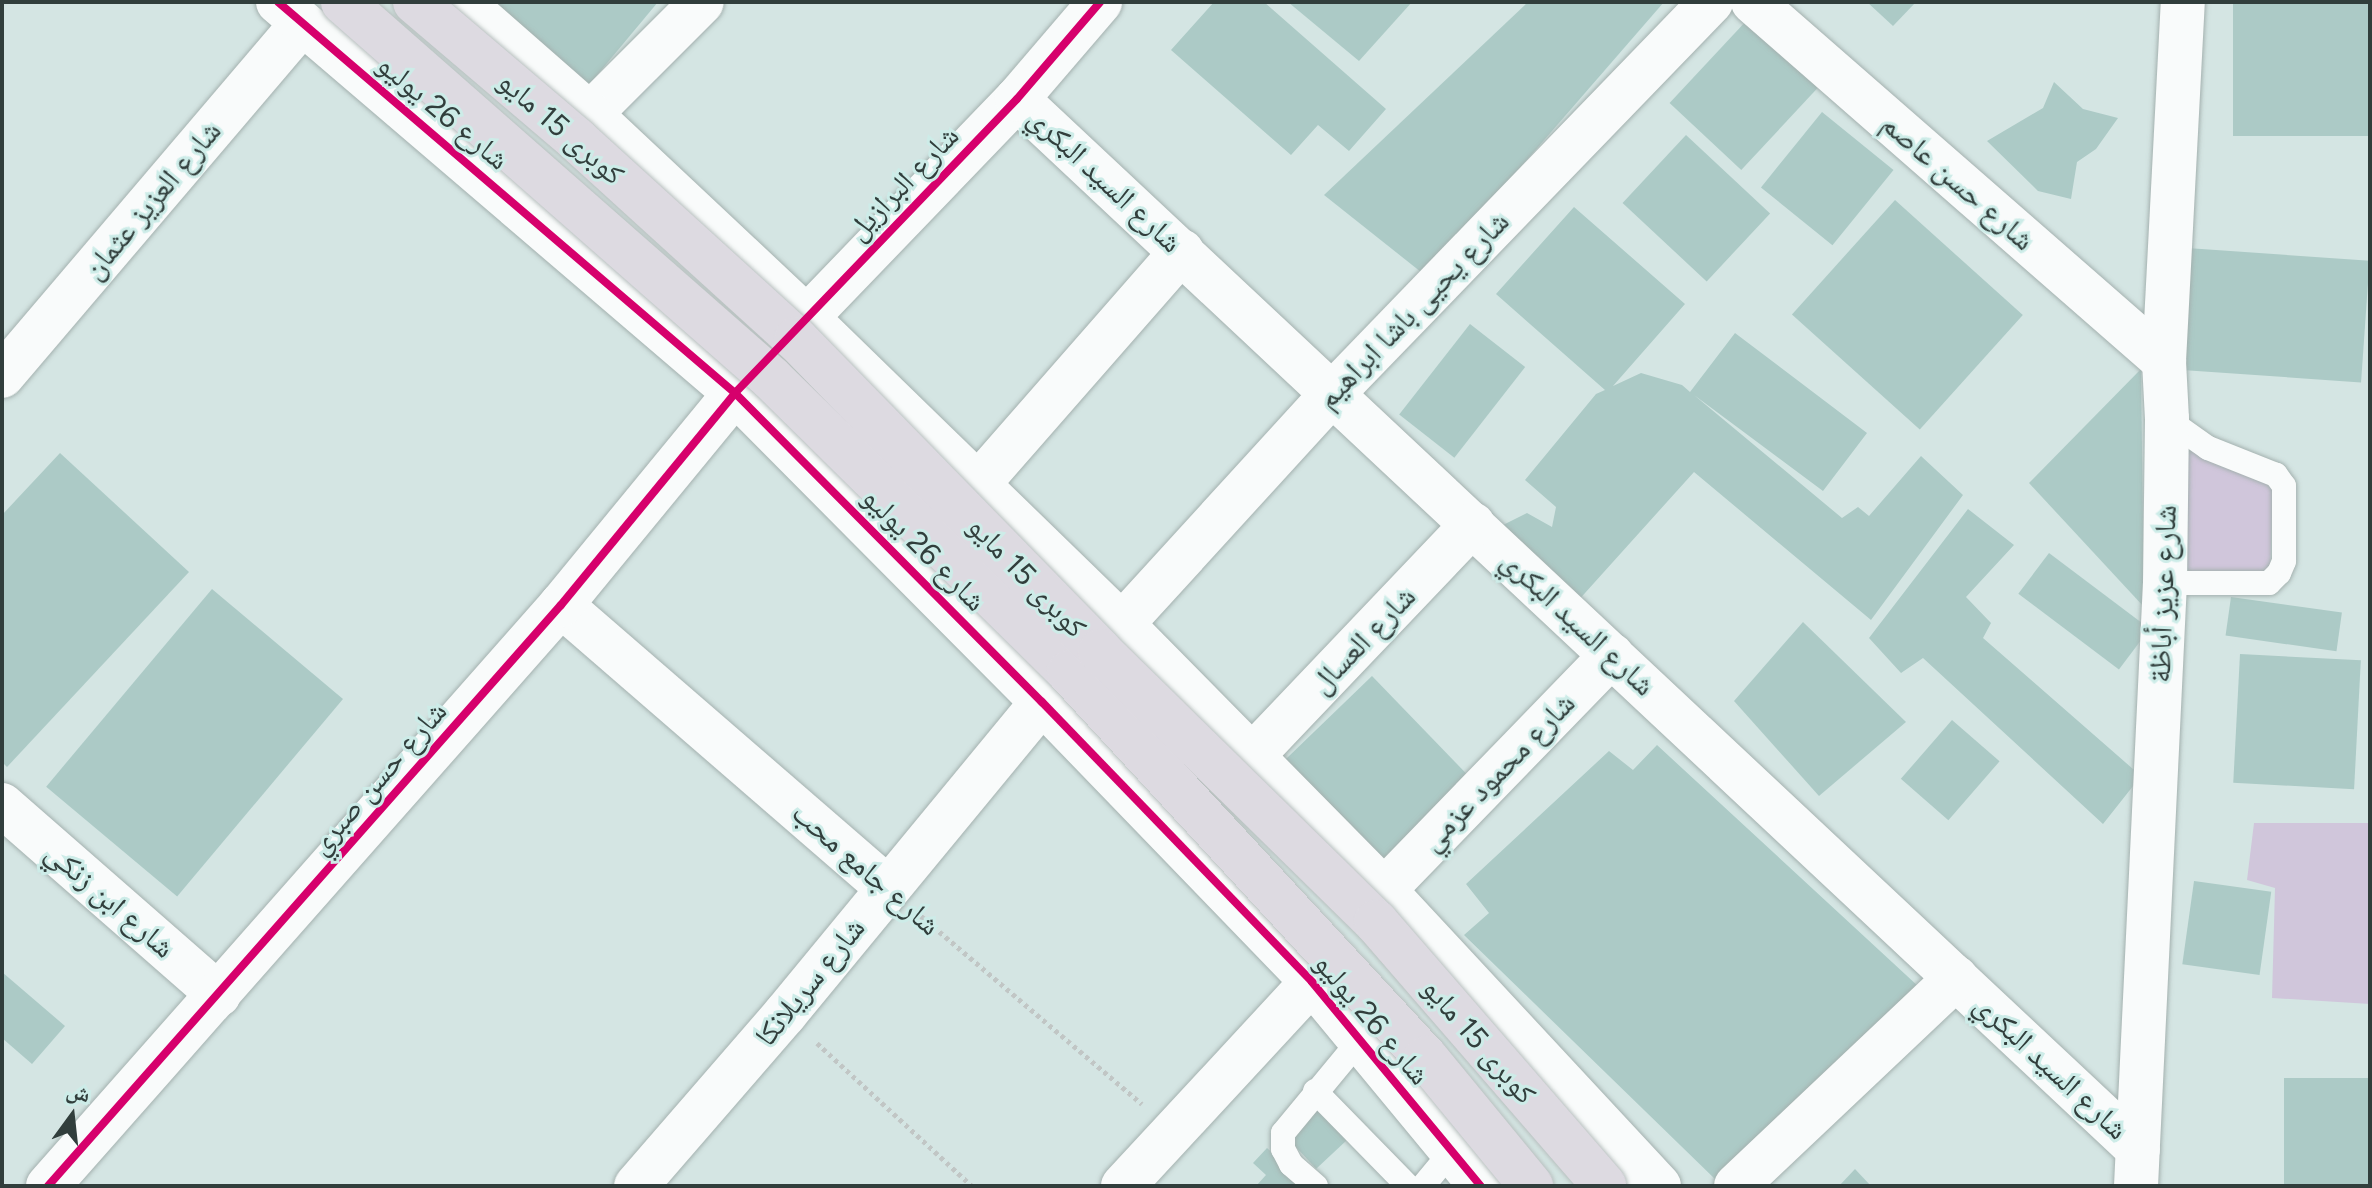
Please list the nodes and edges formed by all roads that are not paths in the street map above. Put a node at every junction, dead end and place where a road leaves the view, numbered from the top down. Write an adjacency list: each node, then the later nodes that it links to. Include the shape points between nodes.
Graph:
1 (343, 2): 44 (highway, كوبرى 15 مايو, bridge, via 771,378 1058,661 1426,1058)
2 (415, 2): 45 (highway, كوبرى 15 مايو, bridge, via 796,339 1100,651 1376,922)
3 (462, 2): 11 (street)
4 (702, 2): 11 (street)
5 (1100, 2): 10 (street, شارع البرازيل)
6 (1711, 2): 17 (street, شارع يحيى باشا ابراهيم)
7 (1753, 2): 14 (street, شارع حسن عاصم)
8 (2183, 2): 14 (street, شارع عزيز أباظة)
9 (290, 13): 15 (street, شارع العزيز عثمان); 16 (street, شارع 26 يوليو)
10 (1017, 99): 12 (street, شارع السيد البكري); 13 (street, شارع البرازيل)
11 (590, 114): 13 (street)
12 (1182, 251): 17 (street, شارع السيد البكري); 19 (street)
13 (807, 318): 16 (street, شارع البرازيل); 19 (street)
14 (2164, 361): 18 (street, شارع عزيز أباظة)
15 (2, 376)
16 (735, 393): 22 (street, شارع حسن صبري); 25 (street, شارع 26 يوليو)
17 (1333, 393): 20 (street, شارع السيد البكري); 23 (street, شارع يحيى باشا ابراهيم)
18 (2167, 419): 21 (street, شارع عزيز أباظة); 21 (lane, via 2208,448 2276,475 2284,486 2284,561 2269,583)
19 (979, 483): 23 (street)
20 (1473, 524): 24 (street, شارع السيد البكري); 26 (street, شارع العسال)
21 (2165, 583): 36 (street, شارع عزيز أباظة)
22 (561, 605): 28 (street, شارع جامع محب); 32 (street, شارع حسن صبري)
23 (1122, 624): 26 (street)
24 (1612, 655): 29 (street, شارع محمود عزمي); 30 (street, شارع السيد البكري)
25 (1042, 702): 28 (street, شارع سريلانكا); 31 (street, شارع 26 يوليو)
26 (1252, 756): 29 (street)
27 (2, 805): 32 (street, شارع ابن زنكي)
28 (887, 887): 38 (street, شارع سريلانكا)
29 (1384, 890): 46 (street)
30 (1956, 978): 36 (street, شارع السيد البكري); 47 (street)
31 (1312, 982): 33 (street, شارع 26 يوليو); 39 (street)
32 (219, 995): 37 (street, شارع حسن صبري)
33 (1360, 1040): 34 (lane); 35 (street, شارع 26 يوليو)
34 (1315, 1091): 40 (lane, via 1283,1133 1283,1149 1291,1164); 41 (lane)
35 (1452, 1151): 42 (lane); 43 (street, شارع 26 يوليو)
36 (2137, 1168)
37 (48, 1186)
38 (636, 1186)
39 (1123, 1186)
40 (1316, 1186)
41 (1408, 1186)
42 (1423, 1186)
43 (1481, 1186)
44 (1531, 1186)
45 (1605, 1186)
46 (1659, 1186)
47 (1736, 1186)

